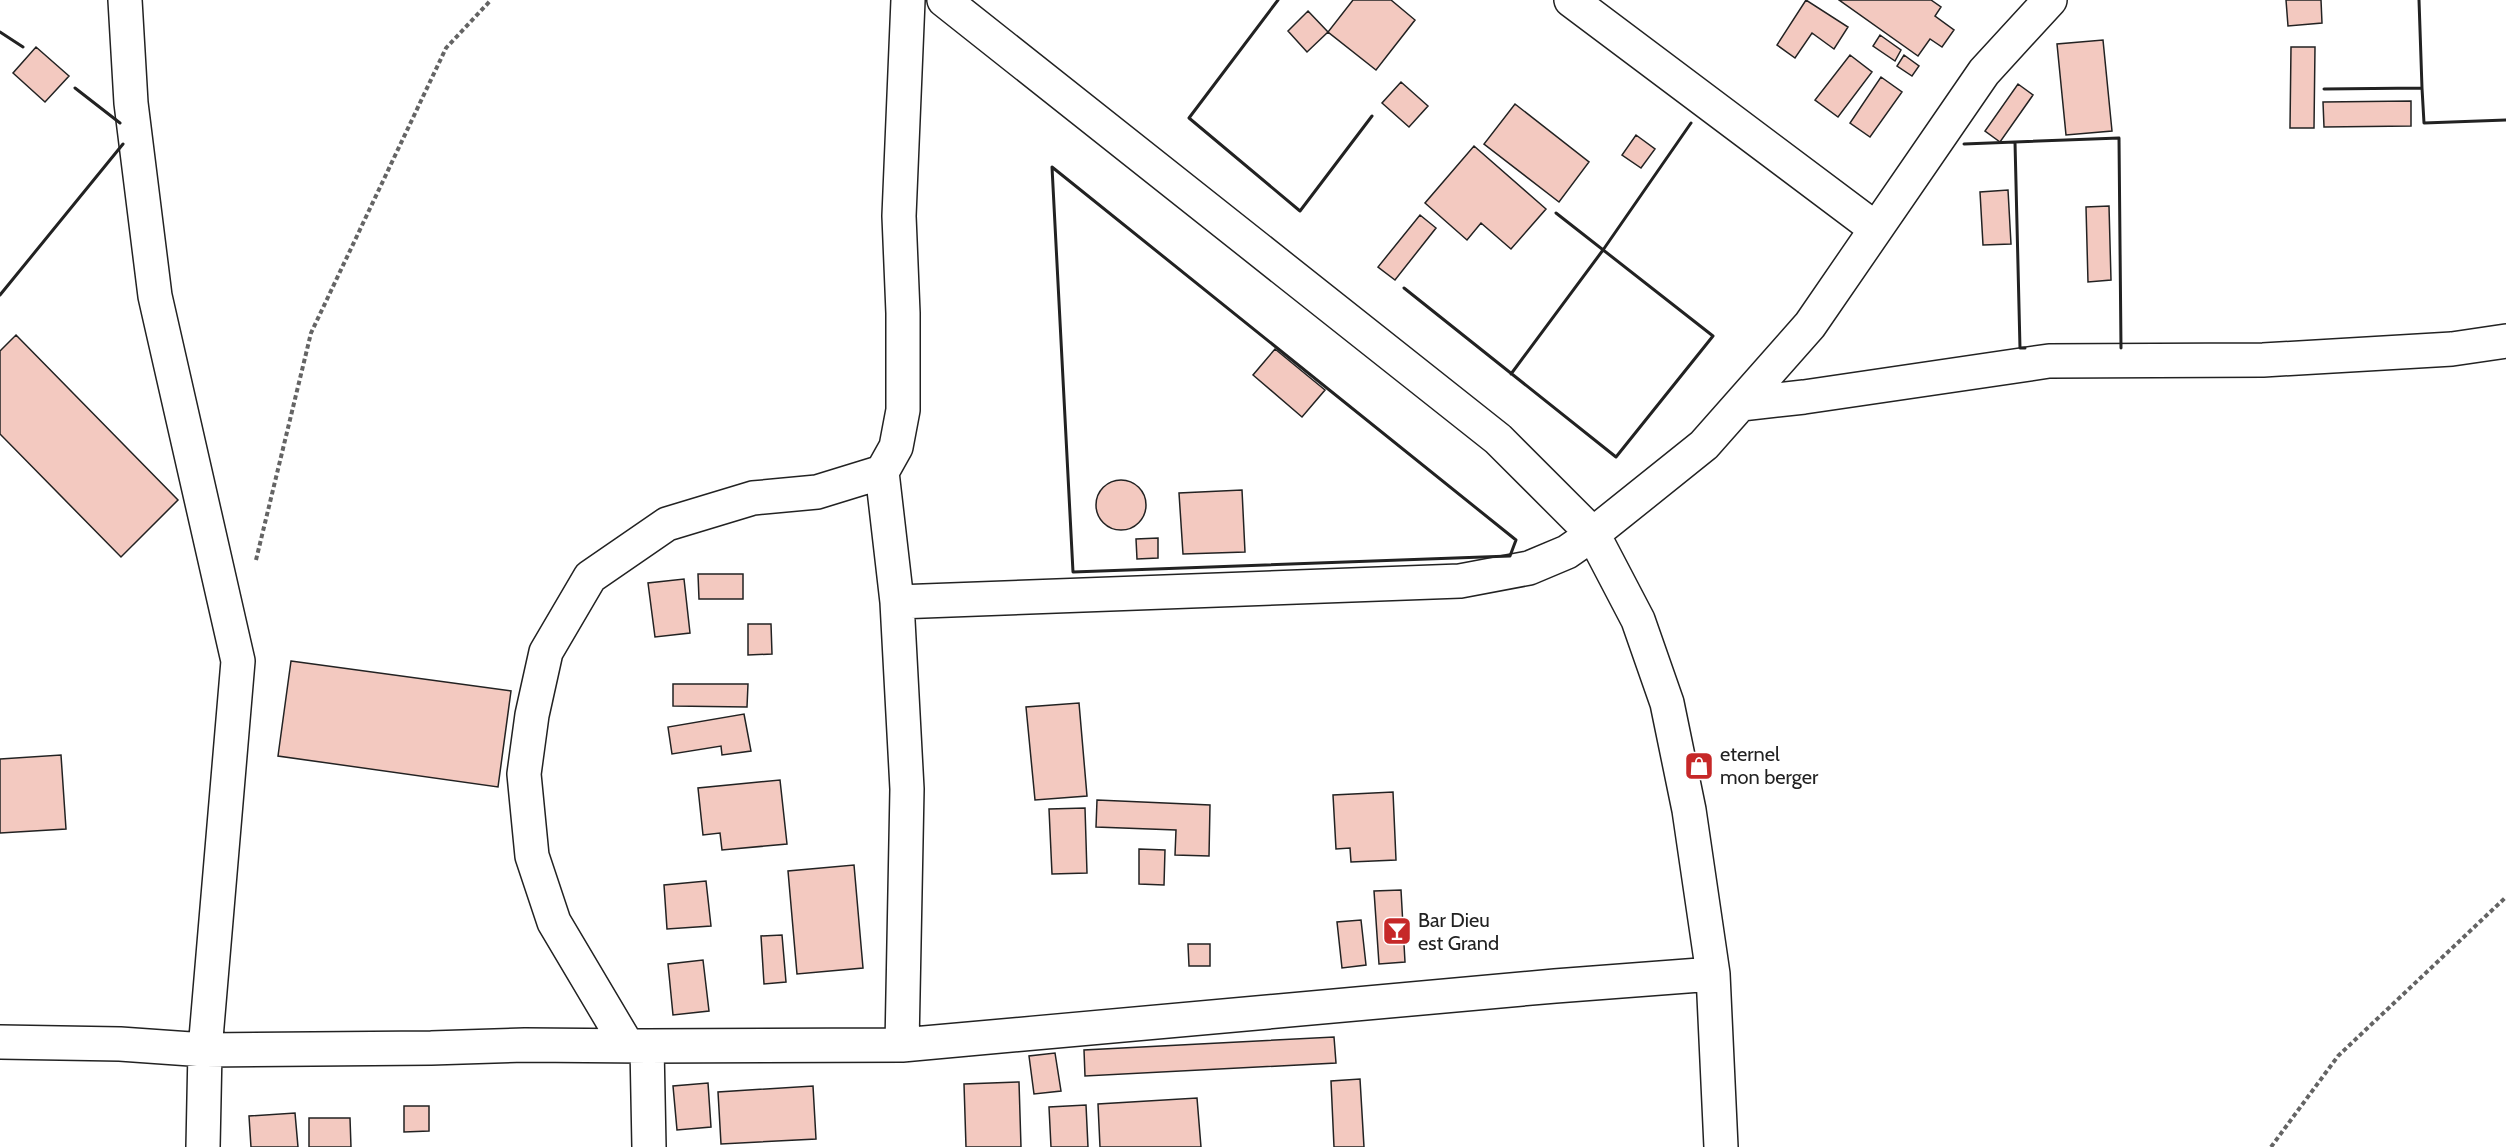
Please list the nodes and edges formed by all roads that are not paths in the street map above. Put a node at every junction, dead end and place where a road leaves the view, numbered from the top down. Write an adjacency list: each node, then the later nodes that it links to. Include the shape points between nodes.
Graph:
1 (125, 0): 16 (street, via 131,102 155,296 238,661)
2 (908, 0): 9 (street, via 899,216 903,410 896,447)
3 (944, 0): 10 (street, via 1498,439)
4 (1571, 0): 6 (street)
5 (2050, 0): 6 (street, via 1984,72)
6 (1876, 229): 8 (street, via 1810,325)
7 (2506, 341): 8 (street, via 2452,349 2263,360 2049,361)
8 (1741, 405): 10 (street, via 1704,445)
9 (882, 472): 11 (street); 14 (street, via 817,492 753,498 667,525 590,577 546,652 524,774 532,856 554,922)
10 (1593, 534): 11 (street, via 1567,552 1529,568 1460,581); 12 (street, via 1638,620 1667,703 1689,810)
11 (897, 602): 15 (street, via 907,789)
12 (1713, 974): 15 (street); 19 (street)
13 (0, 1042): 16 (street)
14 (637, 1045): 15 (street); 16 (street); 18 (street)
15 (902, 1045)
16 (205, 1050): 17 (street)
17 (203, 1147)
18 (649, 1147)
19 (1721, 1147)

